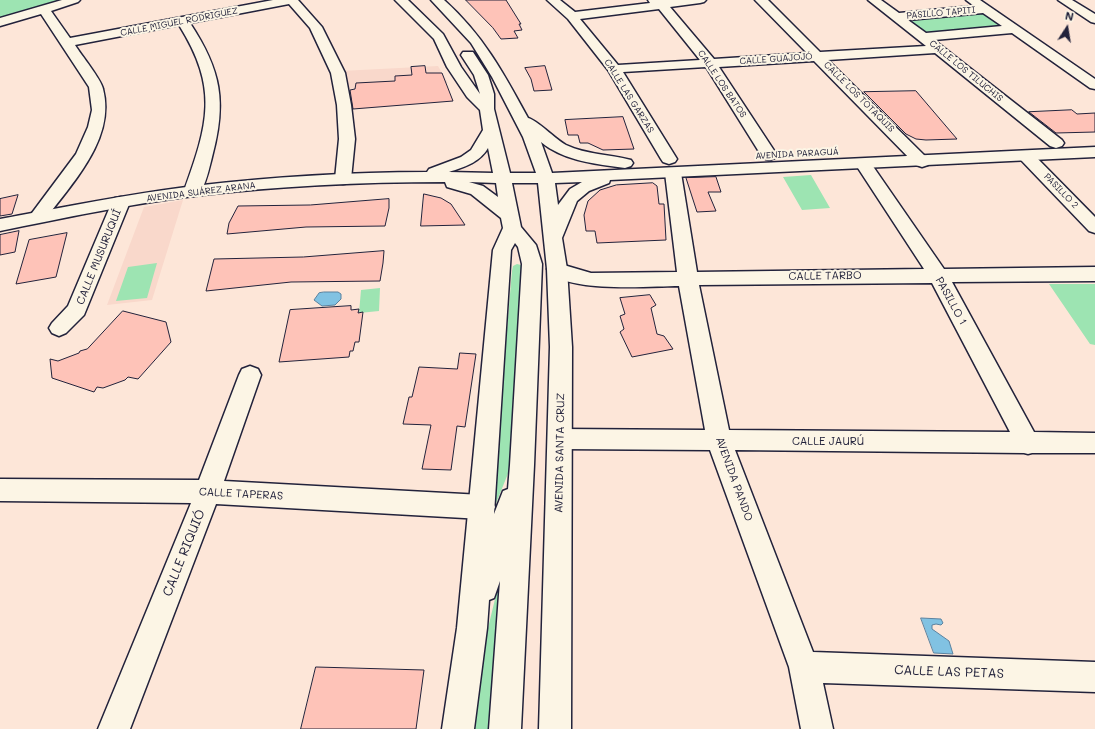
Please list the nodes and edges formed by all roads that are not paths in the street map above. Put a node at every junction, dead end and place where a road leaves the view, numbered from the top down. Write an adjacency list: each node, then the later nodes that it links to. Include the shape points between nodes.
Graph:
1 (74, 0): 12 (street)
2 (291, 0): 18 (street, CALLE MIGUEL RODRIGUEZ); 49 (street, via 316,27 338,73 347,139)
3 (401, 0): 22 (street)
4 (553, 0): 15 (street, CALLE LAS GARZAS)
5 (700, 0): 11 (street)
6 (761, 0): 27 (street, CALLE LOS TOTAQUIS)
7 (874, 0): 16 (street, CALLE LOS TILUCHIS)
8 (972, 0): 13 (street)
9 (1064, 0): 17 (street)
10 (432, 3): 14 (street); 32 (street, via 451,13 476,41)
11 (658, 3): 15 (street); 28 (street, CALLE LOS BATOS)
12 (44, 9): 19 (street); 24 (street)
13 (985, 9): 16 (street, PASILLO TAPITI); 20 (street)
14 (437, 15): 21 (street); 22 (street)
15 (572, 16): 29 (street, CALLE LAS GARZAS)
16 (896, 17): 23 (street, CALLE LOS TILUCHIS)
17 (1095, 19)
18 (183, 21): 24 (street, CALLE MIGUEL RODRIGUEZ); 50 (street, via 197,40 206,60 212,79 214,102 206,154)
19 (0, 22)
20 (1014, 29): 23 (street); 30 (street)
21 (453, 34)
22 (439, 37): 31 (street, via 454,67 472,94)
23 (923, 37): 26 (street, CALLE LOS TILUCHIS)
24 (66, 44): 52 (street, via 96,87 99,110 96,127 84,155)
25 (462, 46): 31 (street, via 481,75 487,94)
26 (938, 49): 27 (street, CALLE GUAJOJÓ); 35 (street, CALLE LOS TILUCHIS)
27 (818, 56): 28 (street, CALLE GUAJOJÓ); 36 (street, CALLE LOS TOTAQUIS)
28 (710, 63): 29 (street, CALLE GUAJOJÓ); 38 (street, CALLE LOS BATOS)
29 (614, 69): 42 (street, CALLE LAS GARZAS)
30 (1095, 85)
31 (487, 109): 33 (street)
32 (519, 114): 43 (street, AVENIDA SANTA CRUZ); 44 (street, via 554,146)
33 (491, 130): 45 (street, via 477,153 467,160); 48 (street)
34 (1095, 141): 35 (street, AVENIDA PARAGUÁ)
35 (1056, 143): 36 (street, AVENIDA PARAGUÁ)
36 (910, 149): 38 (street, AVENIDA PARAGUÁ); 40 (street, CALLE LOS TOTAQUIS)
37 (1095, 152): 39 (street, AVENIDA PARAGUÁ)
38 (769, 155): 42 (street, AVENIDA PARAGUÁ)
39 (1026, 156): 40 (street, AVENIDA PARAGUÁ); 55 (street, PASILLO 2)
40 (922, 162): 41 (street, AVENIDA PARAGUÁ)
41 (864, 165): 42 (street, AVENIDA PARAGUÁ); 59 (street, PASILLO 1)
42 (671, 166): 44 (street, AVENIDA PARAGUÁ); 60 (street, AVENIDA PANDO)
43 (542, 167): 44 (street, AVENIDA PARAGUÁ); 44 (street, AVENIDA PARAGUÁ, via 566,165); 46 (street, AVENIDA PARAGUÁ); 46 (street); 56 (street, AVENIDA SANTA CRUZ)
44 (623, 168): 56 (street, via 576,191 562,213)
45 (435, 172): 47 (street, AVENIDA SUÁREZ ARANA); 48 (street, AVENIDA SUÁREZ ARANA)
46 (524, 172): 48 (street, AVENIDA PARAGUÁ)
47 (404, 177): 48 (street, AVENIDA SUÁREZ ARANA); 49 (street, AVENIDA SUÁREZ ARANA); 53 (street, via 447,181 477,190 489,198)
48 (500, 178): 53 (street)
49 (343, 179): 50 (street, AVENIDA SUÁREZ ARANA)
50 (193, 191): 51 (street, AVENIDA SUÁREZ ARANA)
51 (121, 202): 52 (street, AVENIDA SUÁREZ ARANA); 61 (street, CALLE MUSURUQUÍ, via 77,310)
52 (38, 218): 54 (street, AVENIDA SUÁREZ ARANA)
53 (511, 222): 67 (street, via 527,245 532,264); 70 (street, via 502,250)
54 (0, 225)
55 (1095, 227)
56 (553, 243): 57 (street, AVENIDA SANTA CRUZ)
57 (557, 269): 60 (street, CALLE TARBO, via 590,280); 63 (street, AVENIDA SANTA CRUZ, via 561,347)
58 (1095, 274): 59 (street, CALLE TARBO)
59 (938, 275): 60 (street, CALLE TARBO); 66 (street, PASILLO 1)
60 (688, 279): 64 (street, AVENIDA PANDO)
61 (59, 328)
62 (250, 375): 69 (street, CALLE RIQUIÓ)
63 (560, 439): 64 (street, CALLE JAURÚ); 77 (street, AVENIDA SANTA CRUZ)
64 (719, 441): 66 (street, CALLE JAURÚ); 72 (street, AVENIDA PANDO)
65 (1095, 443): 66 (street, CALLE JAURÚ)
66 (1028, 444)
67 (522, 465): 71 (street); 76 (street)
68 (0, 490): 69 (street, CALLE TAPERAS)
69 (208, 492): 70 (street, CALLE TAPERAS); 74 (street, CALLE RIQUIÓ)
70 (482, 507): 71 (street)
71 (472, 628): 75 (street)
72 (804, 667): 73 (street, CALLE LAS PETAS); 78 (street, AVENIDA PANDO)
73 (1095, 677)
74 (114, 729)
75 (458, 729)
76 (506, 729)
77 (555, 729)
78 (817, 729)

